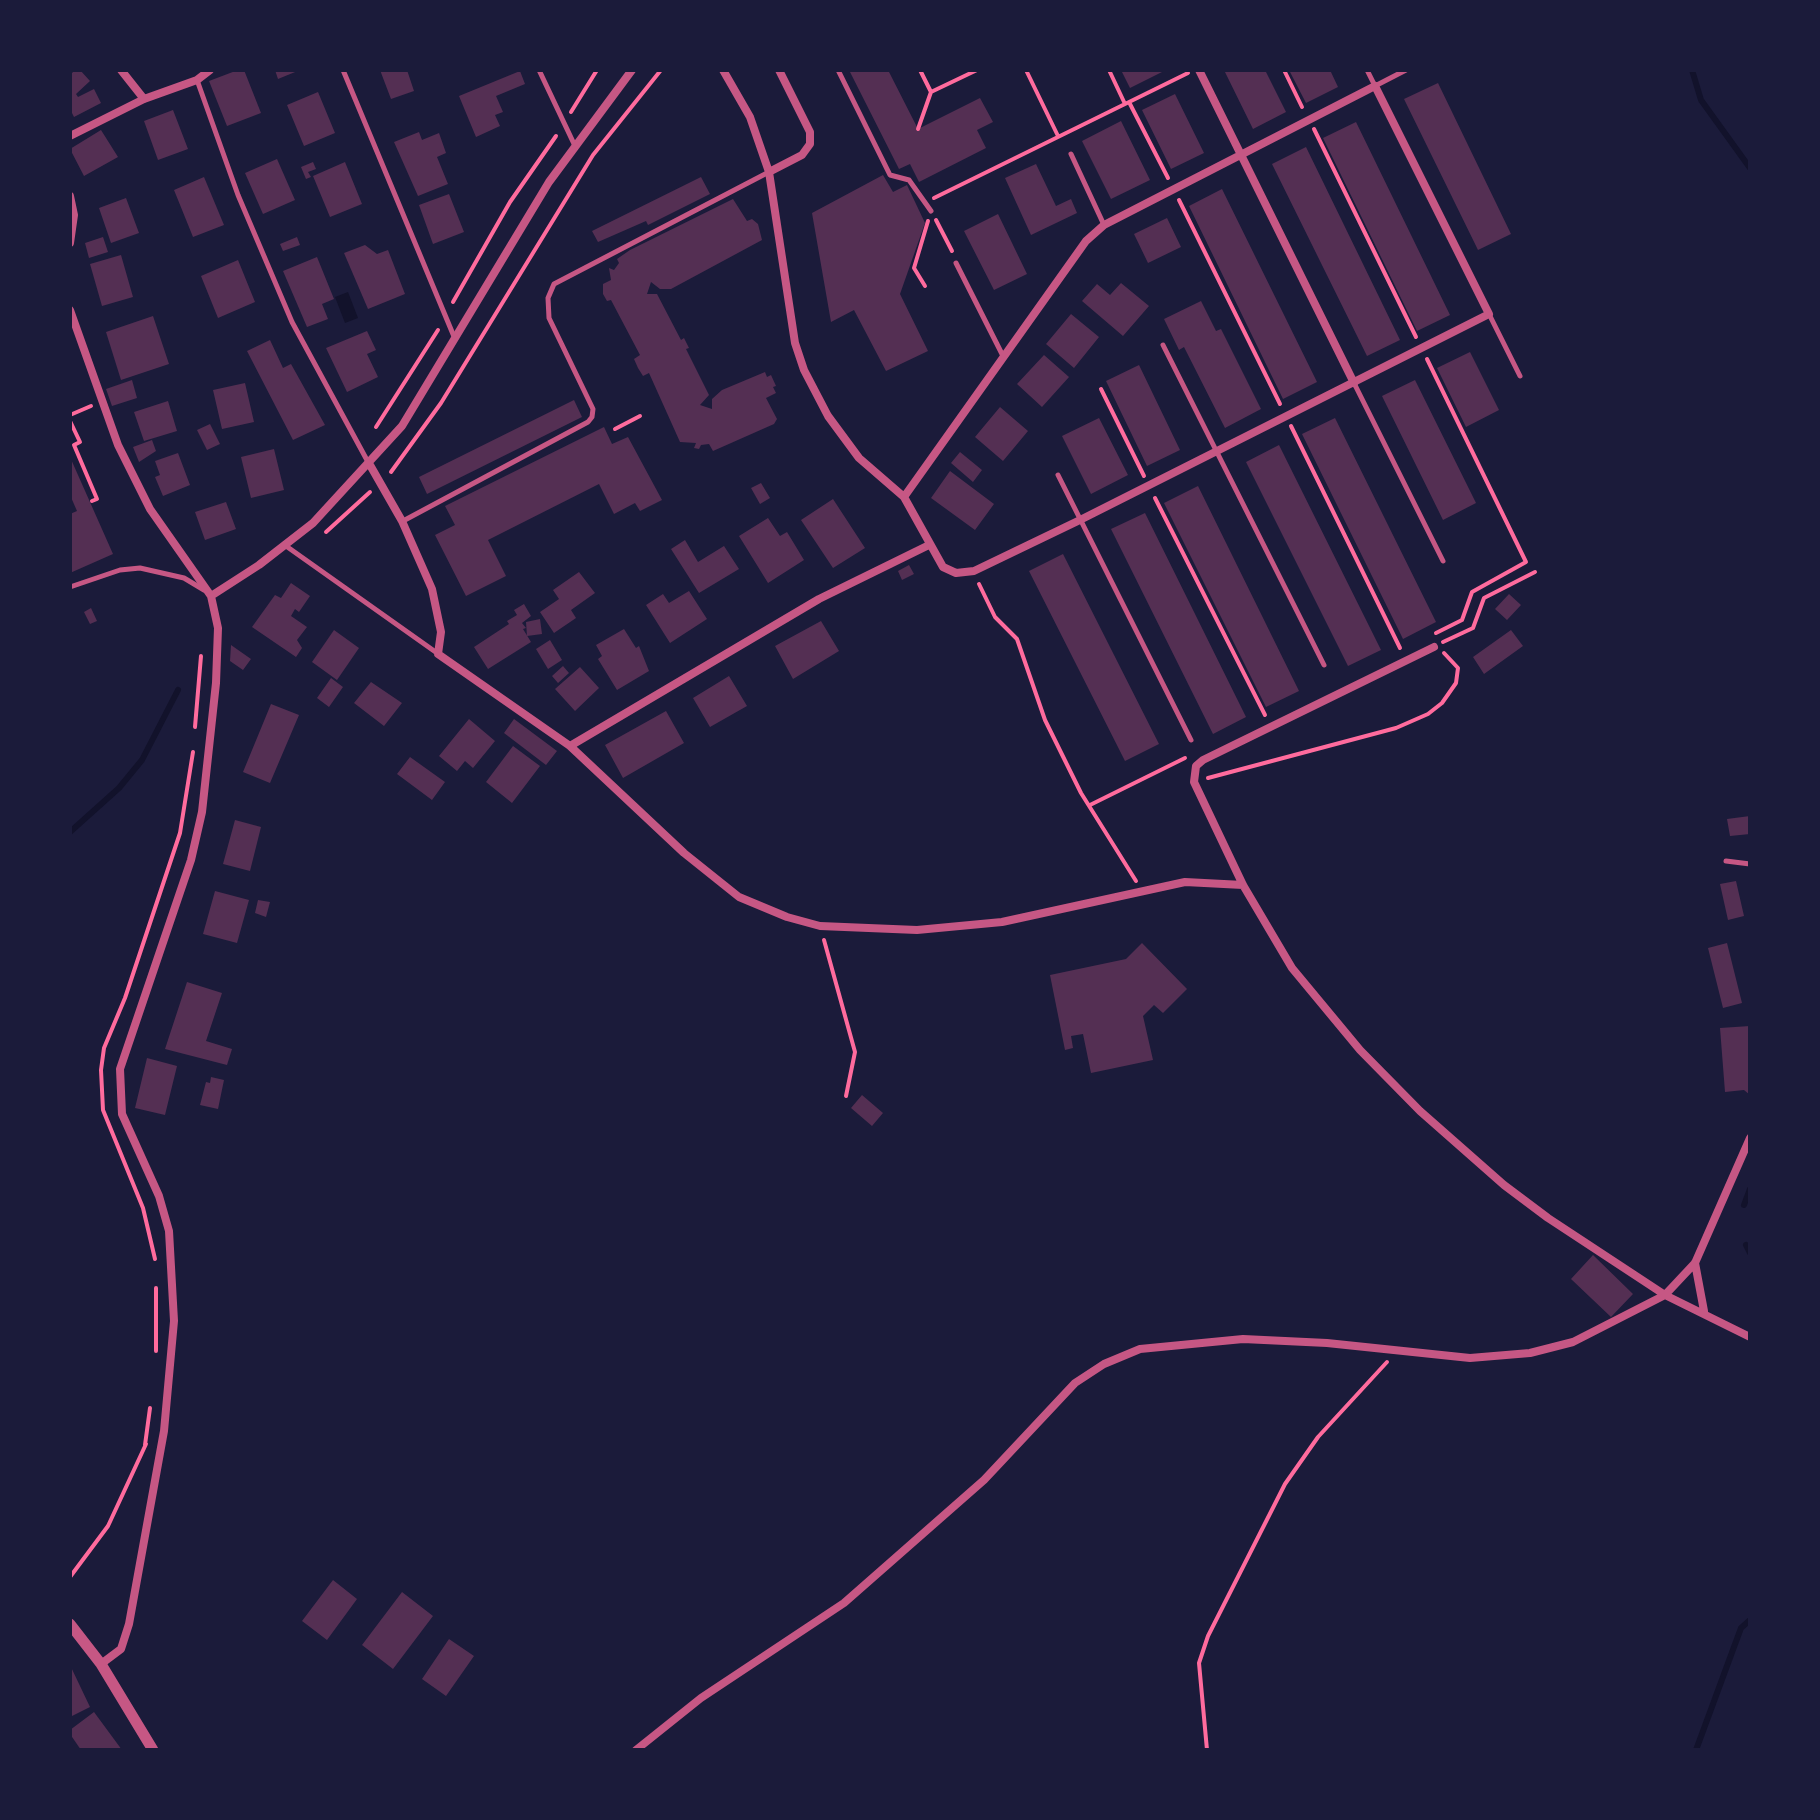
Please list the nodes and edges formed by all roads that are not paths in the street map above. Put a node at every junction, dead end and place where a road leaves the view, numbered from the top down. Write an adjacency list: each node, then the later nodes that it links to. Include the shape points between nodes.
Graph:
1 (121, 70): 14 (street)
2 (210, 70): 12 (street)
3 (343, 70): 27 (lane)
4 (539, 70): 16 (lane)
5 (632, 70): 16 (street)
6 (723, 70): 19 (street, via 750,117)
7 (779, 70): 19 (street, via 810,132 810,144 802,155)
8 (838, 70): 21 (lane, via 890,175 909,180)
9 (1196, 70): 18 (street)
10 (1367, 70): 13 (lane)
11 (1406, 70): 13 (lane)
12 (197, 80): 14 (street); 33 (lane, via 292,322)
13 (1375, 86): 18 (street); 26 (street)
14 (144, 99): 15 (street)
15 (70, 136)
16 (575, 146): 27 (street)
17 (1071, 154): 22 (lane)
18 (1240, 154): 22 (street); 31 (street)
19 (769, 172): 35 (street, via 795,343 804,370 828,416 859,458); 37 (lane, via 554,284 549,318 593,409 592,417)
20 (70, 196): 23 (street)
21 (931, 211)
22 (1104, 225): 29 (street, via 1086,241)
23 (70, 243)
24 (956, 263): 29 (lane)
25 (70, 310): 42 (street, via 124,457 150,509)
26 (1489, 314): 30 (lane); 31 (street)
27 (455, 340): 33 (street, via 402,426)
28 (1163, 345): 32 (lane)
29 (1003, 356): 35 (street)
30 (1520, 376)
31 (1354, 383): 32 (street); 40 (lane)
32 (1217, 452): 36 (street); 45 (lane)
33 (370, 465): 37 (street); 39 (street)
34 (1058, 475): 36 (lane)
35 (904, 497): 38 (street)
36 (1080, 520): 38 (street, via 974,571 956,573 943,567); 46 (lane)
37 (402, 521): 44 (street, via 432,589 441,632)
38 (929, 545): 47 (street, via 819,599)
39 (286, 546): 42 (street); 44 (lane)
40 (1443, 561)
41 (70, 587): 42 (lane, via 140,568 184,578)
42 (211, 596): 57 (street, via 218,628 216,683 202,812 119,1078 125,1122 159,1196 171,1240 174,1321 164,1431 128,1632 119,1652)
43 (1434, 647): 50 (street, via 1196,766 1194,782)
44 (438, 654): 47 (street)
45 (1324, 665)
46 (1191, 740)
47 (570, 746): 50 (street, via 739,897 820,926 917,930 1002,922 1185,882)
48 (1726, 861): 49 (lane)
49 (1750, 864)
50 (1243, 885): 53 (street, via 1292,968 1420,1111 1526,1202)
51 (1750, 1138): 52 (street)
52 (1695, 1263): 53 (street); 54 (street)
53 (1665, 1295): 54 (street); 59 (street, via 1573,1342 1530,1353 1470,1358 1243,1339 1140,1349 1104,1364 1075,1383 984,1480 844,1603 701,1698)
54 (1704, 1311): 55 (street)
55 (1750, 1337)
56 (70, 1624): 57 (street)
57 (101, 1664): 58 (street)
58 (153, 1750)
59 (636, 1750)

